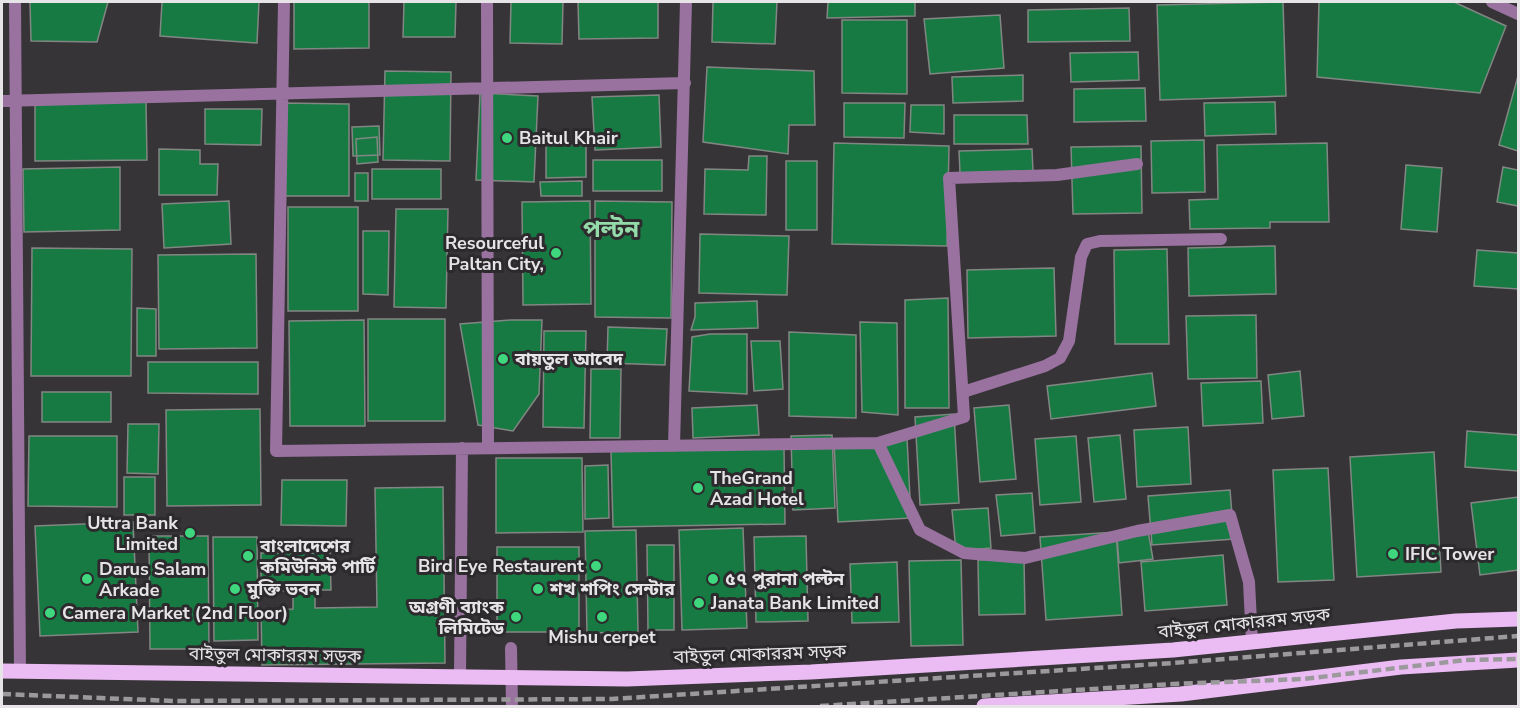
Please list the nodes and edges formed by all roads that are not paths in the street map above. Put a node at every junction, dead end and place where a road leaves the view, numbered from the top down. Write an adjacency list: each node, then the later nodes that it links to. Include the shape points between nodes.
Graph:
1 (15, 2): 10 (street)
2 (284, 2): 9 (street)
3 (488, 2): 8 (street)
4 (686, 2): 7 (street)
5 (1492, 2): 6 (street)
6 (1518, 14)
7 (685, 83): 8 (street); 16 (street)
8 (488, 88): 9 (street); 18 (street)
9 (282, 94): 10 (street); 17 (street, via 276,450)
10 (16, 100): 11 (street); 24 (street)
11 (2, 101)
12 (1137, 164): 14 (street, via 1057,175 949,178)
13 (1221, 239): 14 (street, via 1088,244 1081,257 1070,341 1059,358)
14 (963, 392): 15 (street, via 964,417)
15 (878, 443): 16 (street); 20 (street, via 920,530 964,553 1025,558 1137,531 1230,515 1249,582)
16 (674, 446): 18 (street)
17 (462, 448): 18 (street); 25 (street)
18 (488, 448)
19 (1518, 619): 20 (main road, বাইতুল মোকাররম সড়ক, via 1456,621)
20 (1252, 642): 25 (main road, বাইতুল মোকাররম সড়ক, via 811,672 627,679)
21 (511, 648): 26 (street)
22 (1518, 660): 27 (main road, via 1401,667 1181,694)
23 (2, 671): 24 (main road, বাইতুল মোকাররম সড়ক)
24 (20, 671): 25 (main road, বাইতুল মোকাররম সড়ক)
25 (460, 676)
26 (512, 706)
27 (984, 706)

